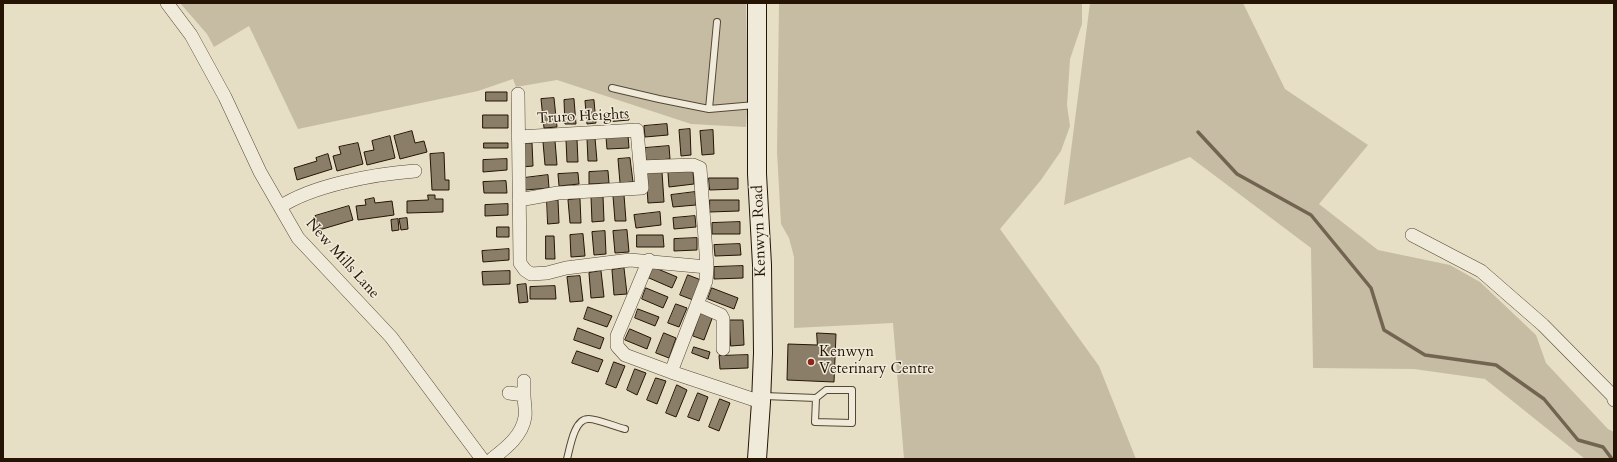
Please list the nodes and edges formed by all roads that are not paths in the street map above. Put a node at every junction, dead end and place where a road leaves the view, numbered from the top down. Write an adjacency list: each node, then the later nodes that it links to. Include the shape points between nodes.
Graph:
1 (166, 3): 12 (street, New Mills Lane, via 191,35 218,83 260,172)
2 (757, 3): 6 (main road, Kenwyn Road)
3 (718, 22): 7 (lane)
4 (612, 88): 7 (lane)
5 (518, 94): 8 (street, Truro Heights)
6 (757, 105): 7 (lane); 25 (main road, Kenwyn Road, via 757,174 762,265)
7 (709, 109)
8 (518, 137): 9 (street, Truro Heights, via 637,130); 11 (street, Truro Heights)
9 (640, 167): 11 (street, Truro Heights, via 642,188 558,193); 16 (street, via 693,165 700,168)
10 (415, 171): 12 (street, via 330,186 291,199)
11 (519, 200): 14 (street, Truro Heights, via 520,263 531,274)
12 (280, 207): 28 (street, New Mills Lane, via 298,238 391,337)
13 (1412, 235): 26 (street, via 1481,271 1543,325)
14 (630, 260): 15 (street, Truro Heights); 17 (street)
15 (649, 260): 16 (street, Truro Heights); 17 (street)
16 (707, 267): 18 (street, via 706,280)
17 (637, 286): 20 (street, via 617,336 617,346 625,355)
18 (698, 304): 19 (street, via 721,315); 20 (street)
19 (723, 349)
20 (671, 372): 25 (street)
21 (524, 380): 23 (street)
22 (509, 393): 23 (street)
23 (524, 395): 29 (street, via 525,416 522,428 514,440)
24 (816, 398): 24 (lane, via 826,390 852,390 852,423 815,422); 25 (lane)
25 (762, 399): 31 (main road, Kenwyn Road)
26 (1614, 400)
27 (625, 429): 30 (lane, via 588,419 580,421)
28 (482, 459)
29 (492, 459)
30 (567, 459)
31 (757, 459)

